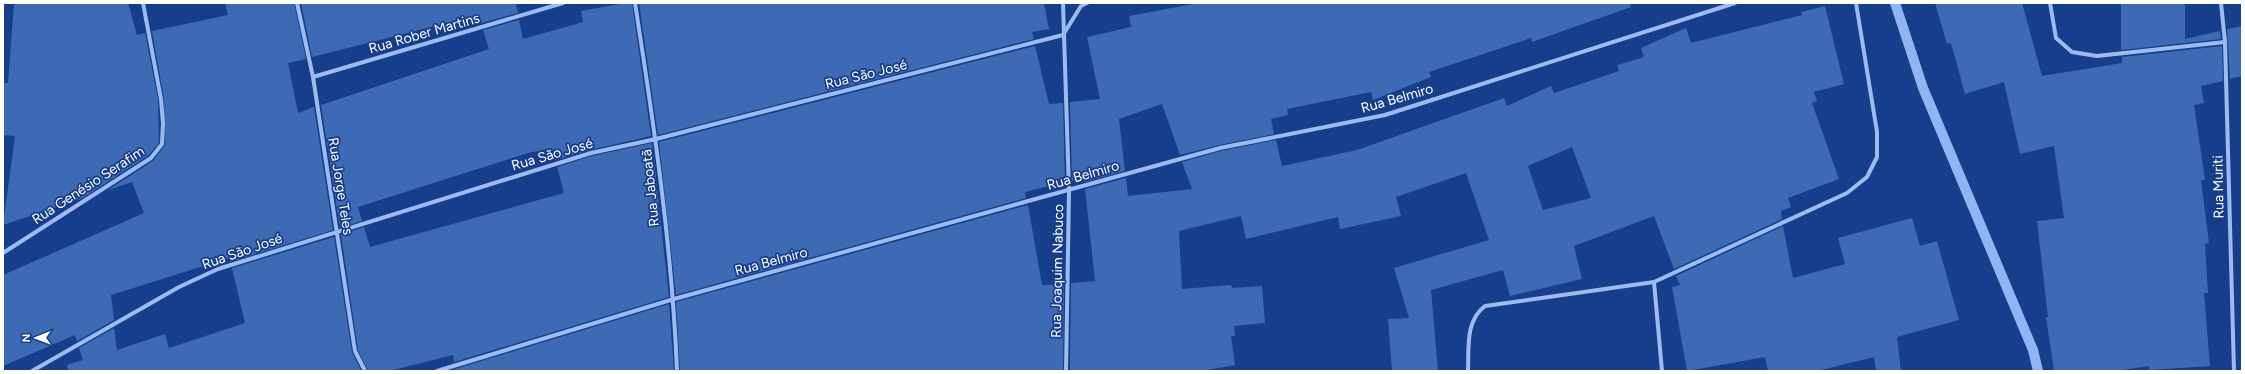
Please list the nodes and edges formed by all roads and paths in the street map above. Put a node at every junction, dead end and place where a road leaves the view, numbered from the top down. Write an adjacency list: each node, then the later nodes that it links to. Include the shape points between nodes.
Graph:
1 (143, 3): 17 (street, Rua Genésio Serafim, via 161,98 162,144 151,158)
2 (297, 3): 13 (street, Rua Jorge Teles)
3 (563, 3): 13 (street, Rua Rober Martins)
4 (635, 3): 14 (street, Rua Jaboatã)
5 (1063, 3): 11 (street, Rua Joaquim Nabuco)
6 (1087, 3): 11 (street, via 1081,6)
7 (1735, 3): 15 (street, Rua Belmiro, via 1385,115 1220,148)
8 (1856, 3): 18 (street, via 1877,132 1876,157 1867,177 1846,193)
9 (2050, 3): 12 (street, via 2056,38 2072,52 2097,56)
10 (2221, 3): 12 (street, Rua Muriti)
11 (1063, 35): 14 (street, Rua São José); 15 (street, Rua Joaquim Nabuco)
12 (2225, 42): 27 (street, Rua Muriti)
13 (313, 77): 16 (street, Rua Jorge Teles)
14 (656, 139): 16 (street, Rua São José, via 591,153); 19 (street, Rua Jaboatã)
15 (1069, 191): 19 (street, Rua Belmiro); 24 (street, Rua Joaquim Nabuco)
16 (337, 231): 20 (street, Rua São José, via 218,269 179,287); 21 (street, Rua Jorge Teles, via 355,351)
17 (3, 253)
18 (1654, 282): 25 (street, via 1485,306 1476,313 1469,332); 26 (street)
19 (674, 299): 22 (street, Rua Belmiro); 23 (street, Rua Jaboatã)
20 (32, 371)
21 (365, 371)
22 (437, 371)
23 (678, 371)
24 (1066, 371)
25 (1468, 371)
26 (1662, 371)
27 (2234, 371)

